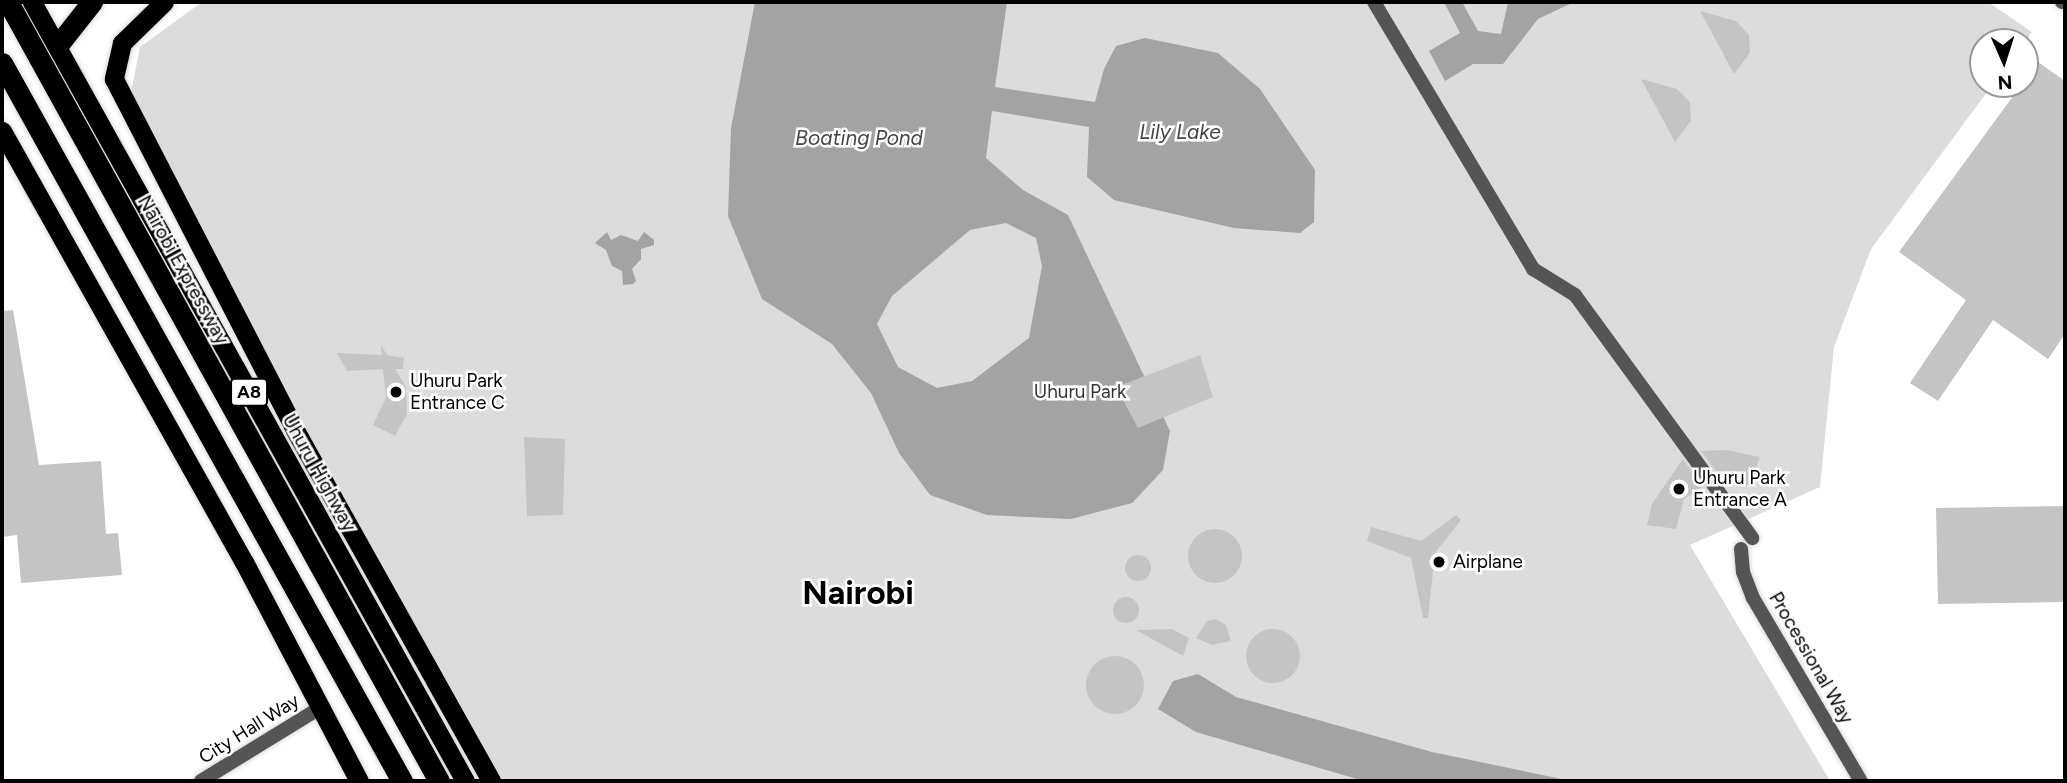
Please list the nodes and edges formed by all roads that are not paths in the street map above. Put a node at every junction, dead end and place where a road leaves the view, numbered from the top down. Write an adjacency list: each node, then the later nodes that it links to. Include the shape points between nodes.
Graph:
1 (8, 2): 13 (highway, Nairobi Expressway)
2 (32, 2): 6 (highway, Uhuru Highway / A8)
3 (92, 2): 6 (highway)
4 (164, 2): 15 (highway, via 122,43 114,79 295,430)
5 (1374, 2): 16 (street, Processional Way, via 1533,269 1575,295 1746,543 1743,572 1753,598)
6 (58, 46): 14 (highway, Uhuru Highway / A8)
7 (2, 63): 12 (highway)
8 (2, 131): 9 (highway, via 244,562)
9 (318, 709): 10 (street, City Hall Way); 11 (highway)
10 (201, 781)
11 (359, 781)
12 (402, 781)
13 (439, 781)
14 (465, 781)
15 (491, 781)
16 (1861, 781)

